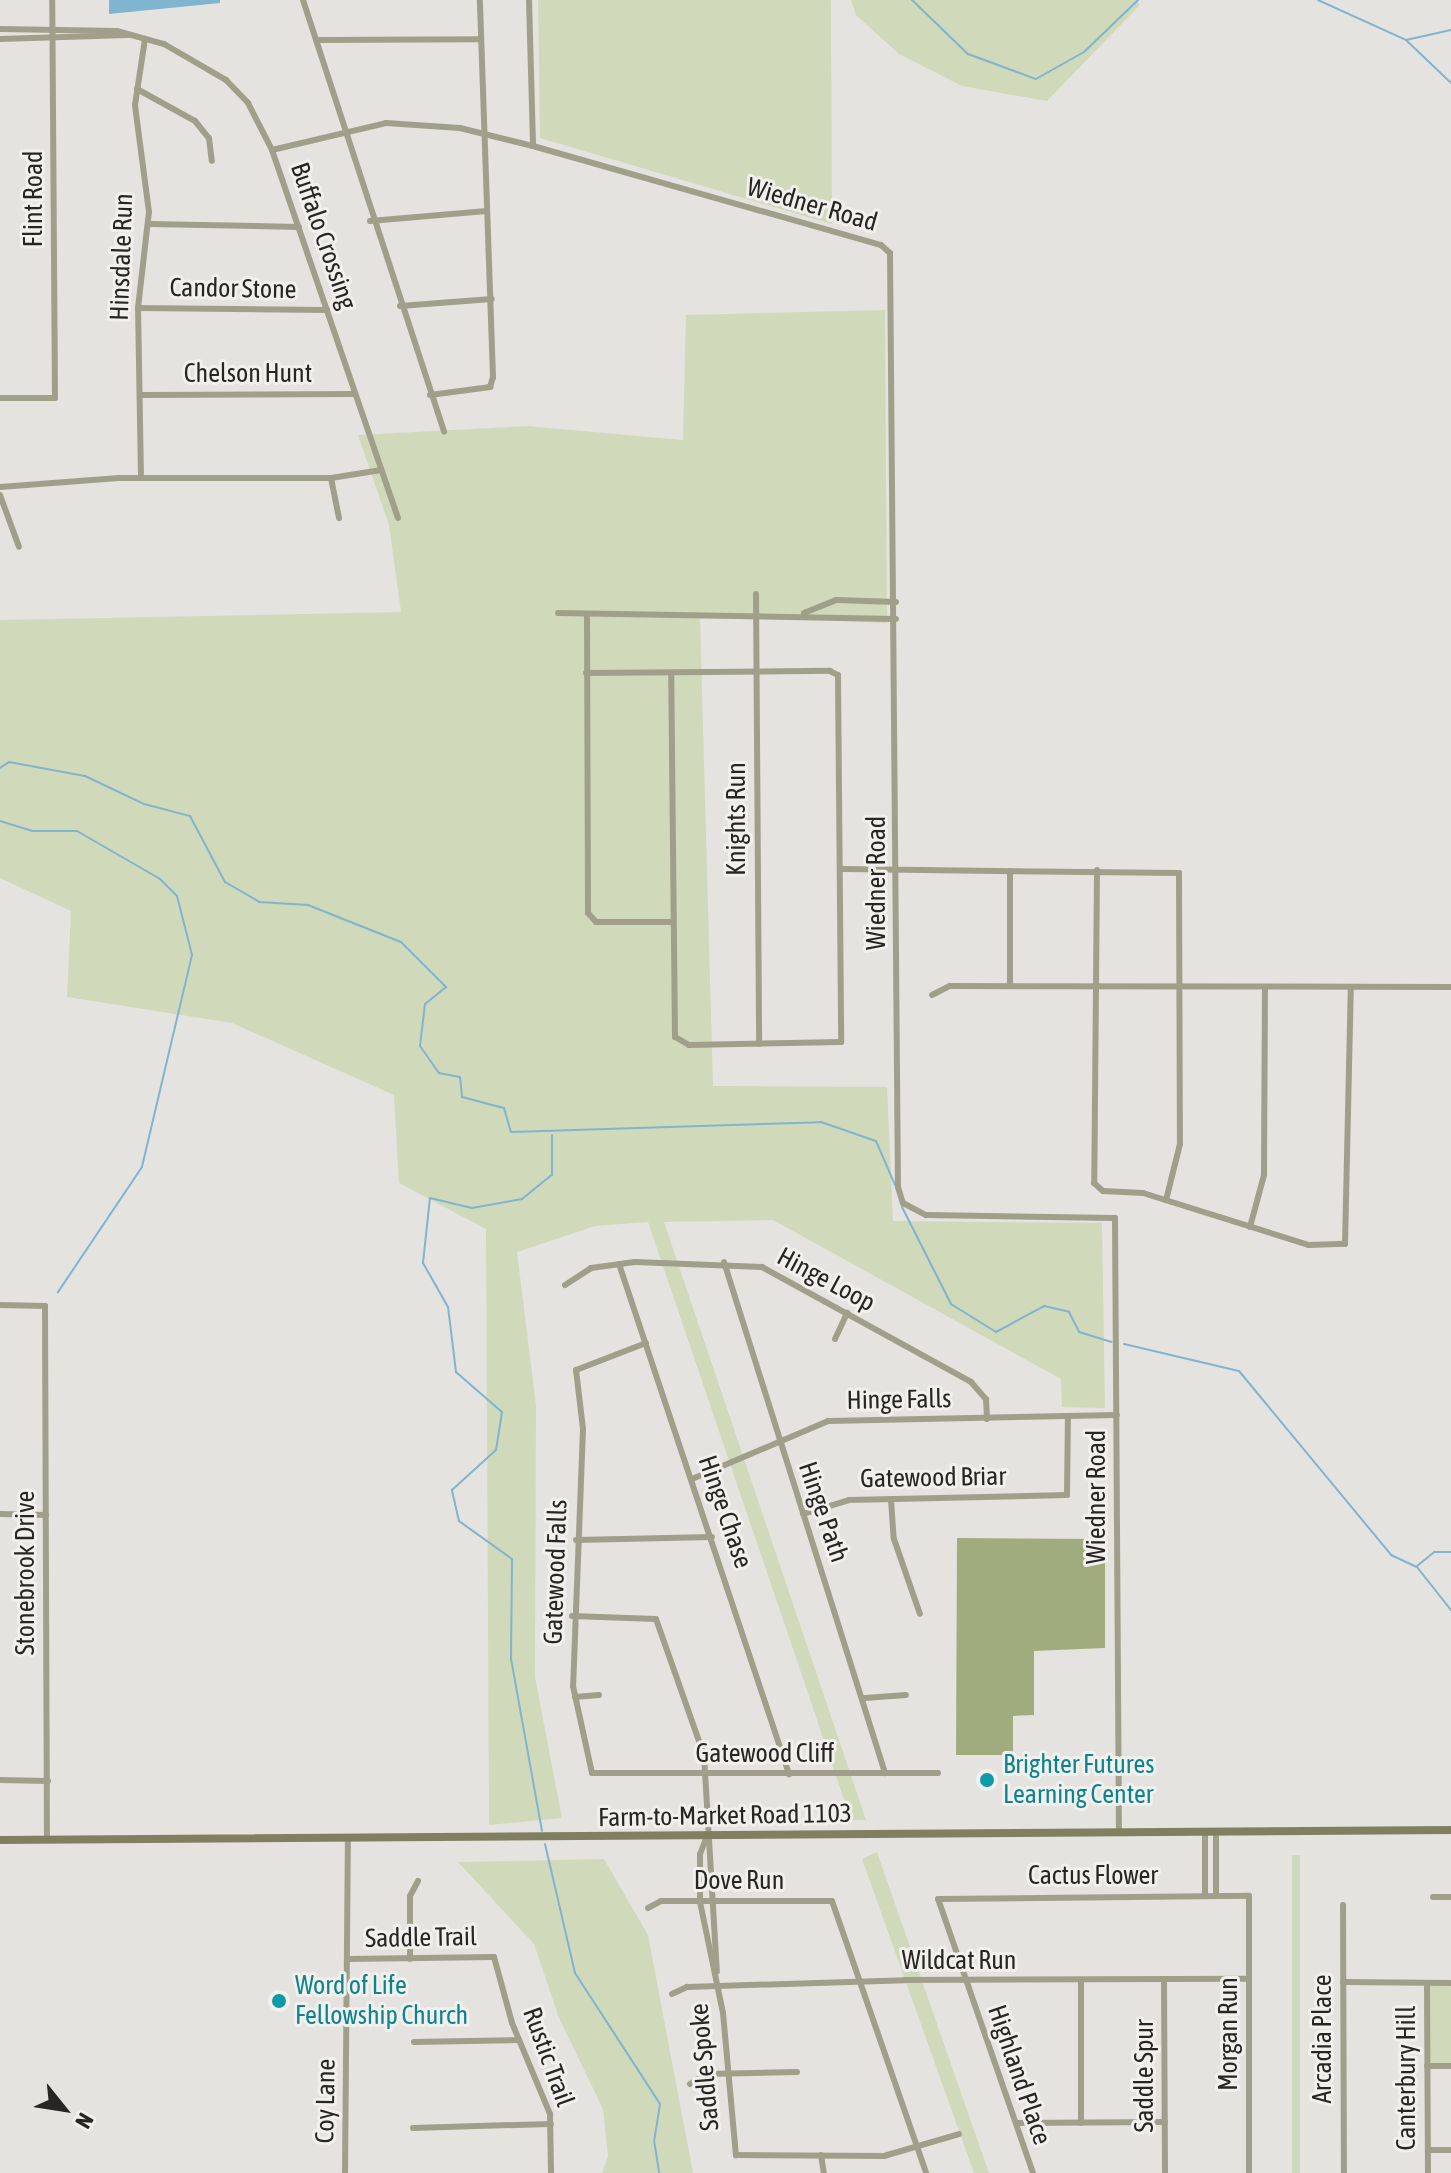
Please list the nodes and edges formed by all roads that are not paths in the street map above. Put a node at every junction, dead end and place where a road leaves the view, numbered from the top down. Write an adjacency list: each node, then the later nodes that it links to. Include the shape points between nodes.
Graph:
1 (52, 0): 5 (street, Flint Road)
2 (303, 0): 12 (street)
3 (480, 0): 11 (street)
4 (529, 0): 16 (street)
5 (53, 28): 6 (street, Buffalo Crossing); 7 (street, Buffalo Crossing); 9 (street, Flint Road)
6 (0, 29)
7 (128, 35): 9 (street, Buffalo Crossing); 10 (street, Buffalo Crossing)
8 (0, 39): 9 (street, Buffalo Crossing)
9 (53, 39): 30 (street, Flint Road, via 55,398)
10 (145, 39): 13 (street, Hinsdale Run); 17 (street, Buffalo Crossing, via 226,80 248,103)
11 (480, 39): 12 (street); 15 (street)
12 (316, 40): 14 (street)
13 (137, 89): 18 (street, via 195,121 209,138); 21 (street, Hinsdale Run)
14 (346, 128): 15 (street, via 426,124); 17 (street); 20 (street)
15 (480, 133): 16 (street); 19 (street)
16 (533, 146): 41 (street, Wiedner Road, via 885,247 892,270)
17 (272, 150): 22 (street, Buffalo Crossing)
18 (212, 161)
19 (487, 211): 20 (street); 23 (street)
20 (370, 221): 24 (street)
21 (149, 224): 22 (street); 25 (street, Hinsdale Run)
22 (299, 227): 26 (street, Buffalo Crossing)
23 (492, 299): 24 (street); 29 (street, via 490,387)
24 (400, 306): 29 (street)
25 (138, 308): 26 (street, Candor Stone); 28 (street, Hinsdale Run)
26 (327, 310): 27 (street, Buffalo Crossing)
27 (355, 394): 28 (street, Chelson Hunt); 32 (street, Buffalo Crossing)
28 (141, 395): 33 (street, Hinsdale Run)
29 (430, 395): 31 (street)
30 (0, 398)
31 (444, 432)
32 (381, 470): 34 (street); 38 (street, Buffalo Crossing)
33 (141, 478): 34 (street); 35 (street)
34 (331, 478): 37 (street)
35 (0, 487)
36 (0, 495): 39 (street)
37 (339, 518)
38 (398, 518)
39 (19, 547)
40 (756, 594): 43 (street, Knights Run)
41 (896, 602): 44 (street, via 844,599); 46 (street, Wiedner Road)
42 (558, 613): 45 (street)
43 (756, 613): 44 (street); 45 (street); 47 (street, Knights Run)
44 (804, 613): 46 (street)
45 (587, 615): 48 (street)
46 (896, 619): 51 (street, Wiedner Road)
47 (756, 672): 49 (street); 50 (street, via 830,671 841,680); 62 (street, Knights Run)
48 (586, 673): 49 (street); 54 (street, via 588,913 596,922)
49 (671, 673): 54 (street)
50 (842, 869): 51 (street); 62 (street, via 841,1042)
51 (897, 870): 53 (street); 72 (street, Wiedner Road, via 900,1195 913,1211 935,1216 1115,1218)
52 (1097, 870): 53 (street); 56 (street); 57 (street, via 1179,873)
53 (1010, 871): 55 (street)
54 (673, 922): 62 (street, via 675,1037 689,1045)
55 (1010, 985): 56 (street); 61 (street, via 950,986)
56 (1095, 985): 57 (street); 63 (street, via 1094,1183 1103,1191)
57 (1181, 985): 58 (street); 63 (street, via 1180,1144)
58 (1265, 987): 60 (street); 64 (street, via 1264,1175)
59 (1451, 987): 60 (street)
60 (1351, 988): 64 (street, via 1348,1238 1340,1246 1318,1247)
61 (932, 995)
62 (759, 1044)
63 (1166, 1200): 64 (street)
64 (1250, 1227)
65 (724, 1262): 66 (street, Hinge Loop); 69 (street, Hinge Loop, via 762,1267); 75 (street, Hinge Path)
66 (619, 1264): 67 (street, Hinge Loop, via 591,1268); 71 (street, Hinge Chase)
67 (565, 1285)
68 (0, 1305): 80 (street, Stonebrook Drive, via 45,1306)
69 (847, 1313): 70 (street); 74 (street, Hinge Loop, via 971,1382 986,1399)
70 (835, 1339)
71 (646, 1343): 76 (street, Hinge Chase); 82 (street, Gatewood Falls, via 576,1370 583,1429)
72 (1117, 1415): 73 (street, Hinge Falls); 97 (street, Wiedner Road)
73 (1068, 1416): 74 (street, Hinge Falls); 77 (street, Gatewood Briar, via 1067,1495)
74 (987, 1419): 75 (street, Hinge Falls, via 828,1421)
75 (778, 1440): 76 (street, Hinge Falls); 79 (street, Hinge Path)
76 (692, 1479): 81 (street, Hinge Chase)
77 (891, 1500): 79 (street, Gatewood Briar, via 849,1500); 83 (street, via 894,1539)
78 (0, 1514): 80 (street)
79 (803, 1514): 88 (street, Hinge Path)
80 (46, 1515): 95 (street, Stonebrook Drive)
81 (712, 1537): 82 (street); 92 (street, Hinge Chase)
82 (576, 1540): 84 (street, Gatewood Falls)
83 (920, 1614)
84 (572, 1616): 87 (street, Gatewood Falls); 93 (street, via 656,1619 704,1755)
85 (599, 1695): 87 (street)
86 (906, 1695): 88 (street)
87 (575, 1697): 89 (street, Gatewood Falls)
88 (865, 1698): 90 (street, Hinge Path)
89 (592, 1773): 93 (street, Gatewood Cliff)
90 (885, 1773): 91 (street, Gatewood Cliff); 92 (street, Gatewood Cliff)
91 (938, 1773)
92 (789, 1774): 93 (street, Gatewood Cliff)
93 (705, 1775): 100 (street)
94 (0, 1780): 95 (street)
95 (48, 1781): 103 (street, Stonebrook Drive)
96 (1451, 1830): 99 (main road, Farm-to-Market Road 1103)
97 (1119, 1832): 98 (main road, Farm-to-Market Road 1103); 100 (main road, Farm-to-Market Road 1103)
98 (1205, 1832): 99 (main road, Farm-to-Market Road 1103); 105 (street)
99 (1216, 1832): 106 (street)
100 (707, 1836): 101 (main road, Farm-to-Market Road 1103); 111 (street, Saddle Spoke); 112 (street, Saddle Spoke, via 700,1854)
101 (348, 1838): 103 (main road, Farm-to-Market Road 1103); 116 (street, Coy Lane)
102 (0, 1840): 103 (main road, Farm-to-Market Road 1103)
103 (47, 1840)
104 (418, 1881): 117 (street, via 410,1896)
105 (1205, 1896): 106 (street, Cactus Flower); 110 (street, Cactus Flower)
106 (1216, 1896): 107 (street, Cactus Flower)
107 (1249, 1896): 120 (street, Morgan Run)
108 (1433, 1897): 109 (street)
109 (1451, 1897)
110 (938, 1899): 122 (street, Highland Place)
111 (713, 1901): 112 (street, Dove Run); 118 (street, Saddle Spoke); 123 (street, Dove Run, via 832,1901)
112 (700, 1902): 114 (street, Dove Run, via 661,1901); 118 (street, Saddle Spoke)
113 (1343, 1905): 124 (street, Arcadia Place)
114 (648, 1908)
115 (494, 1957): 117 (street, Saddle Trail); 129 (street, Rustic Trail)
116 (347, 1959): 117 (street, Saddle Trail); 146 (street, Coy Lane)
117 (410, 1959)
118 (717, 1976): 127 (street, Saddle Spoke)
119 (1164, 1979): 120 (street, Wildcat Run); 121 (street, Wildcat Run); 136 (street, Saddle Spur)
120 (1249, 1979): 152 (street, Morgan Run)
121 (1081, 1980): 122 (street, Wildcat Run); 138 (street)
122 (965, 1981): 123 (street, Wildcat Run); 137 (street, Highland Place)
123 (860, 1982): 127 (street, Wildcat Run); 142 (street)
124 (1343, 1982): 126 (street); 153 (street, Arcadia Place)
125 (1451, 1983): 126 (street)
126 (1427, 1984): 131 (street, Canterbury Hill)
127 (719, 1986): 128 (street, Wildcat Run); 133 (street, Saddle Spoke)
128 (672, 1994)
129 (519, 2040): 130 (street); 139 (street, Rustic Trail)
130 (414, 2042)
131 (1427, 2066): 132 (street); 143 (street, Canterbury Hill)
132 (1451, 2066)
133 (727, 2072): 134 (street); 135 (street); 145 (street, Saddle Spoke, via 736,2155)
134 (797, 2072)
135 (690, 2084)
136 (1165, 2122): 138 (street); 151 (street, Saddle Spur)
137 (1016, 2123): 138 (street); 150 (street, Highland Place)
138 (1081, 2123)
139 (551, 2124): 140 (street); 147 (street, Rustic Trail)
140 (413, 2128)
141 (959, 2134): 142 (street)
142 (918, 2149): 145 (street); 149 (street)
143 (1428, 2150): 144 (street); 154 (street, Canterbury Hill)
144 (1451, 2150)
145 (821, 2155): 148 (street)
146 (345, 2173)
147 (551, 2173)
148 (824, 2173)
149 (926, 2173)
150 (1033, 2173)
151 (1165, 2173)
152 (1249, 2173)
153 (1344, 2173)
154 (1428, 2173)

